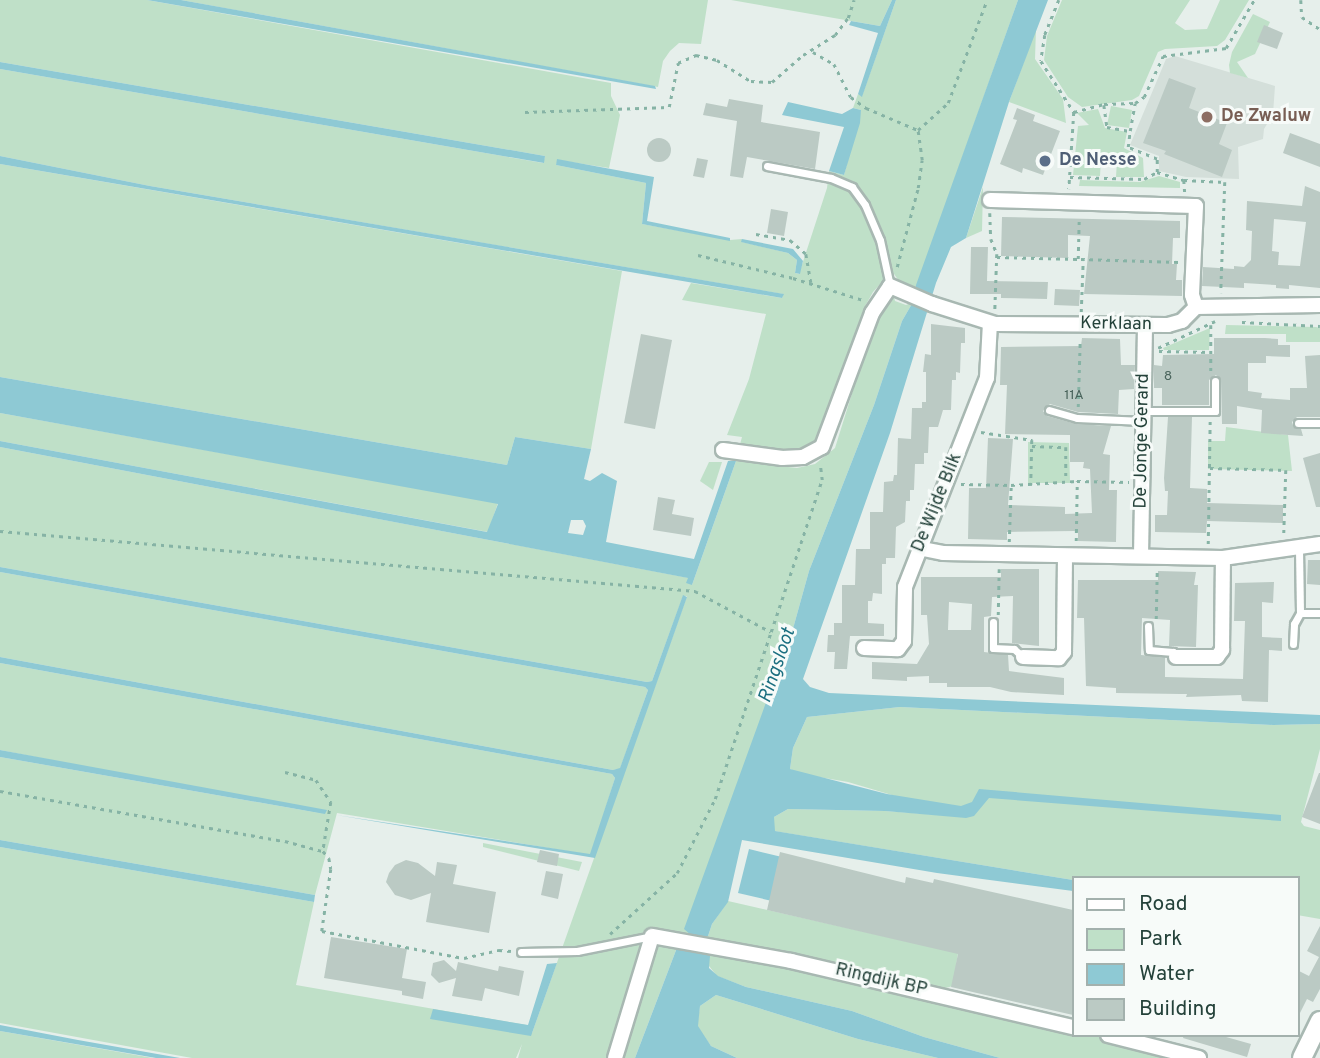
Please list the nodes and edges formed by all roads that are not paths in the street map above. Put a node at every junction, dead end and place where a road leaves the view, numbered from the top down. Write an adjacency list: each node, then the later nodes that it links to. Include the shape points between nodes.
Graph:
1 (767, 166): 3 (lane, via 831,178 852,187 880,240)
2 (990, 200): 5 (street, via 1196,206 1192,295)
3 (890, 286): 6 (street, Kerklaan); 13 (street, via 879,303 822,447 803,457 782,458)
4 (1320, 305): 5 (street)
5 (1196, 307): 7 (street, Kerklaan, via 1182,321)
6 (992, 323): 7 (street, Kerklaan); 15 (street, De Wijde Blik, via 987,378)
7 (1145, 326): 10 (street, De Jonge Gerard)
8 (1215, 383): 10 (lane, via 1214,411)
9 (1049, 410): 10 (lane, via 1077,418)
10 (1143, 416): 17 (street, De Jonge Gerard)
11 (1298, 423): 12 (lane)
12 (1320, 423)
13 (723, 450)
14 (1320, 544): 16 (street)
15 (923, 549): 18 (street); 25 (street, De Wijde Blik, via 905,587 904,641 898,649)
16 (1291, 549): 19 (street); 20 (lane)
17 (1141, 555): 18 (street); 19 (street)
18 (1070, 556): 26 (street, via 1064,652 1059,658)
19 (1223, 558): 27 (street, via 1222,650 1217,657)
20 (1300, 613): 21 (lane); 24 (lane)
21 (1320, 613)
22 (993, 622): 26 (lane, via 993,648 1014,649)
23 (1148, 626): 27 (lane, via 1149,650 1173,652)
24 (1293, 644)
25 (864, 648)
26 (1023, 657)
27 (1176, 657)
28 (652, 936): 29 (lane, via 577,951); 31 (street, Ringdijk BP, via 693,940); 33 (street)
29 (521, 952)
30 (1320, 1021): 35 (street)
31 (1072, 1027)
32 (1116, 1037): 34 (street)
33 (615, 1058)
34 (1199, 1058)
35 (1302, 1058)

